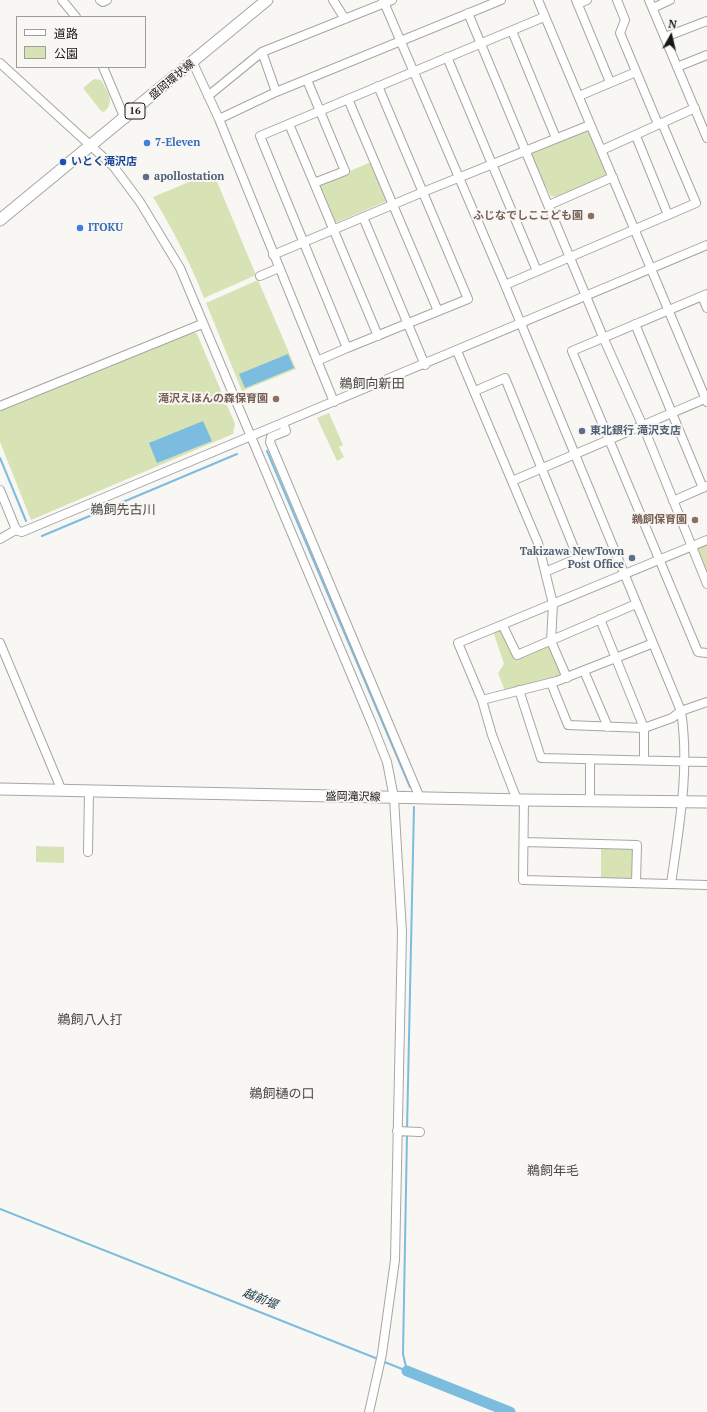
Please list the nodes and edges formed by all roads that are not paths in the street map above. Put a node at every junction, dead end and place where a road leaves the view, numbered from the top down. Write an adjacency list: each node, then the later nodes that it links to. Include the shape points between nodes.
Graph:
1 (62, 0): 16 (street)
2 (100, 0): 3 (street)
3 (107, 0)
4 (267, 0): 28 (main road, 盛岡環状線 / 16)
5 (333, 0): 18 (street)
6 (392, 0): 12 (street)
7 (501, 0): 15 (street)
8 (538, 0): 17 (street)
9 (587, 0): 13 (street)
10 (617, 0): 32 (street, via 625,20 620,33)
11 (670, 0): 14 (street)
12 (383, 2): 18 (street); 22 (street)
13 (577, 2): 34 (street)
14 (651, 4): 21 (street)
15 (468, 14): 22 (street); 23 (street)
16 (75, 16)
17 (544, 17): 20 (street); 38 (street)
18 (344, 19): 24 (street)
19 (707, 20): 21 (street)
20 (512, 31): 23 (street); 48 (street)
21 (665, 37): 29 (street)
22 (401, 40): 31 (street); 33 (street)
23 (480, 43): 26 (street); 51 (street)
24 (262, 52): 36 (street); 37 (street)
25 (707, 55): 29 (street)
26 (447, 56): 31 (street); 53 (street)
27 (0, 63): 50 (street)
28 (192, 63): 37 (street); 42 (main road, 盛岡環状線 / 16)
29 (677, 67): 40 (street)
30 (103, 68): 42 (street)
31 (412, 71): 35 (street); 55 (street)
32 (636, 72): 34 (street); 44 (street)
33 (307, 80): 36 (street); 41 (street)
34 (610, 82): 38 (street)
35 (378, 86): 39 (street); 57 (street)
36 (276, 92): 43 (street)
37 (208, 96): 43 (street)
38 (579, 96): 46 (street)
39 (348, 99): 41 (street); 58 (street)
40 (695, 108): 44 (street); 49 (street)
41 (318, 111): 45 (street); 56 (street, via 345,171)
42 (125, 119): 50 (main road, 盛岡環状線 / 16)
43 (219, 120): 67 (street)
44 (660, 123): 47 (street); 60 (street, via 696,203)
45 (289, 124): 56 (street); 65 (street, via 260,136)
46 (590, 125): 48 (street); 52 (street)
47 (636, 136): 52 (street); 60 (street)
48 (556, 138): 51 (street)
49 (707, 138)
50 (91, 146): 61 (main road, 盛岡環状線 / 16); 80 (street, via 114,167 152,220 180,268)
51 (525, 150): 53 (street); 59 (street)
52 (602, 150): 54 (street)
53 (493, 165): 55 (street); 71 (street)
54 (613, 177): 59 (street); 63 (street)
55 (459, 178): 57 (street); 73 (street)
56 (314, 183): 64 (street)
57 (423, 192): 58 (street); 78 (street, via 468,298)
58 (393, 204): 62 (street); 78 (street)
59 (549, 205): 68 (street)
60 (668, 215): 63 (street)
61 (2, 216)
62 (363, 217): 64 (street); 79 (street)
63 (635, 228): 68 (street); 70 (street)
64 (334, 230): 65 (street); 83 (street)
65 (305, 242): 67 (street); 85 (street)
66 (707, 245): 70 (street)
67 (273, 255): 69 (street)
68 (570, 257): 71 (street); 75 (street)
69 (279, 268): 72 (street); 87 (street)
70 (652, 269): 75 (street); 77 (street)
71 (537, 271): 73 (street)
72 (260, 276)
73 (506, 285): 81 (street)
74 (704, 295): 76 (street); 77 (street)
75 (587, 296): 81 (street); 84 (street)
76 (707, 308)
77 (668, 310): 82 (street); 90 (street)
78 (438, 311): 79 (street)
79 (408, 323): 83 (street); 88 (street)
80 (202, 324): 92 (street); 96 (street)
81 (520, 324): 86 (street); 98 (street)
82 (636, 324): 84 (street); 93 (street)
83 (378, 336): 85 (street)
84 (603, 337): 95 (street); 97 (street, via 572,351)
85 (348, 348): 87 (street)
86 (457, 351): 88 (street); 89 (street)
87 (317, 361): 91 (street)
88 (426, 364): 91 (street)
89 (475, 391): 99 (street, via 505,378); 100 (street)
90 (707, 400): 93 (street)
91 (334, 402): 94 (street)
92 (0, 406)
93 (672, 414): 95 (street); 101 (street)
94 (283, 424): 96 (street); 138 (street, via 286,431 271,436 270,442)
95 (643, 427): 97 (street); 103 (street)
96 (251, 437): 104 (street, via 22,532); 137 (street, via 387,762)
97 (610, 440): 98 (street); 108 (street)
98 (576, 454): 99 (street); 110 (street)
99 (541, 469): 100 (street); 109 (street, via 578,558)
100 (512, 481): 109 (street, via 538,543)
101 (705, 487): 103 (street)
102 (0, 490): 104 (street)
103 (672, 501): 107 (street)
104 (15, 527): 105 (street, via 14,532)
105 (0, 539)
106 (707, 540): 107 (street)
107 (692, 547): 108 (street); 111 (street)
108 (659, 560): 110 (street); 119 (street, via 698,652)
109 (545, 572): 112 (street)
110 (624, 574): 112 (street); 113 (street)
111 (707, 584)
112 (553, 604): 115 (street); 116 (street)
113 (636, 604): 114 (street); 118 (street)
114 (600, 619): 116 (street); 120 (street)
115 (503, 626): 116 (street, via 517,655); 125 (street, via 458,643)
116 (551, 641): 122 (street)
117 (0, 643): 135 (street)
118 (651, 644): 120 (street); 127 (street)
119 (707, 653)
120 (616, 659): 121 (street); 129 (street)
121 (584, 671): 122 (street); 128 (street)
122 (567, 678): 123 (street)
123 (551, 683): 124 (street); 128 (street, via 568,725)
124 (519, 690): 125 (street); 130 (street, via 541,758)
125 (482, 700): 139 (street, via 492,735)
126 (707, 702): 127 (street)
127 (681, 711): 129 (street, via 672,718); 132 (street, via 685,736)
128 (608, 727): 129 (street)
129 (644, 728): 131 (street)
130 (590, 759): 131 (street); 140 (street)
131 (644, 760): 132 (street)
132 (685, 762): 133 (street); 141 (street)
133 (707, 762)
134 (0, 789): 135 (main road, 盛岡滝沢線)
135 (62, 791): 136 (main road, 盛岡滝沢線)
136 (89, 792): 137 (main road, 盛岡滝沢線); 144 (street)
137 (394, 798): 138 (main road, 盛岡滝沢線); 148 (street, via 402,932)
138 (420, 798): 139 (main road, 盛岡滝沢線)
139 (521, 800): 140 (main road, 盛岡滝沢線); 143 (street)
140 (590, 801): 141 (main road, 盛岡滝沢線)
141 (682, 801): 142 (main road, 盛岡滝沢線); 146 (street)
142 (707, 802)
143 (524, 842): 145 (street, via 523,880); 145 (street, via 637,845)
144 (88, 852)
145 (636, 883): 146 (street)
146 (671, 884): 147 (street)
147 (707, 885)
148 (404, 1131): 149 (street); 150 (street, via 390,1306)
149 (420, 1132)
150 (369, 1412)

